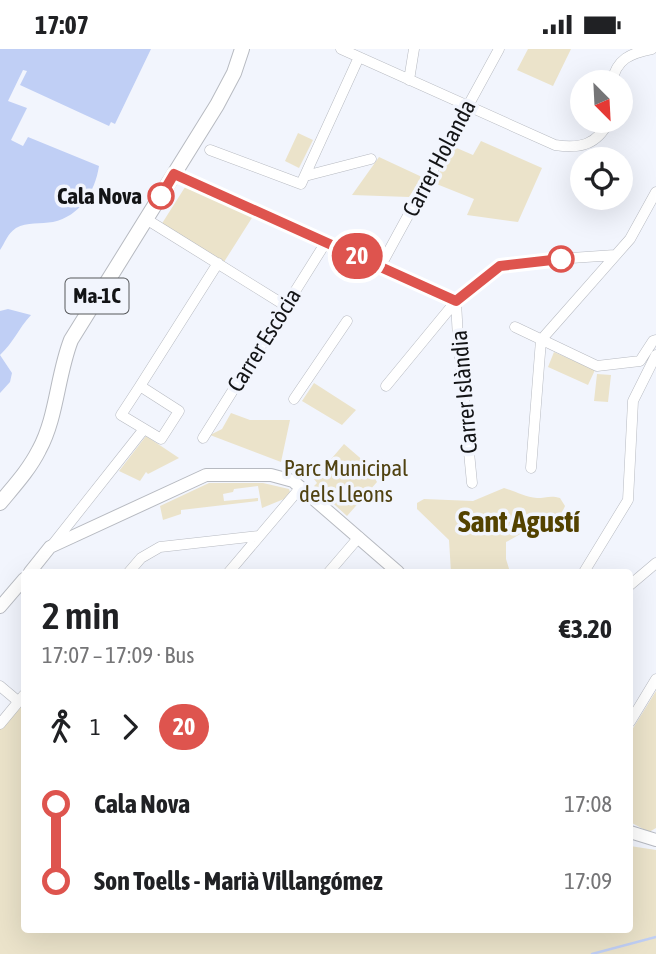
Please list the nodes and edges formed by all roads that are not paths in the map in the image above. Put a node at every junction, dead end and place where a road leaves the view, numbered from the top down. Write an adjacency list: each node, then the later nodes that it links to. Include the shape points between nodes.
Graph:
1 (242, 49): 13 (main road, Ma-1C, via 228,87)
2 (341, 49): 6 (street)
3 (414, 49): 8 (street)
4 (499, 49): 9 (street, Carrer Holanda)
5 (652, 49): 7 (street, via 632,53)
6 (359, 57): 8 (street); 14 (street)
7 (617, 70)
8 (409, 80): 9 (street)
9 (467, 105): 10 (street, via 555,145 577,148); 20 (street, Carrer Holanda)
10 (602, 133)
11 (210, 150): 14 (street, via 301,184)
12 (371, 159): 14 (street)
13 (174, 174): 16 (main road, Ma-1C); 17 (street)
14 (305, 176)
15 (656, 192): 18 (street, via 631,239)
16 (146, 219): 19 (street); 36 (main road, Ma-1C, via 71,340 43,443)
17 (326, 243): 20 (street); 22 (street, Carrer Escòcia)
18 (615, 255): 21 (street, via 500,266); 25 (street)
19 (218, 263): 22 (street); 28 (street)
20 (380, 267): 21 (street)
21 (456, 301): 29 (street); 34 (street, Carrer Islàndia)
22 (286, 306): 32 (street, Carrer Escòcia)
23 (347, 321): 30 (street)
24 (515, 327): 25 (street)
25 (541, 339): 26 (street, via 597,366 640,361); 33 (street)
26 (656, 340)
27 (656, 355): 46 (street, via 633,401 628,500)
28 (140, 386): 31 (street, via 121,415); 31 (street, via 179,411 161,439)
29 (386, 387)
30 (295, 399)
31 (144, 429): 39 (street)
32 (203, 438)
33 (531, 468)
34 (472, 483)
35 (301, 487): 37 (street); 38 (street); 39 (street, via 271,475 206,475)
36 (0, 503)
37 (259, 536): 42 (street, via 160,547); 43 (street)
38 (359, 537): 44 (street); 45 (street)
39 (50, 547): 41 (street)
40 (656, 563): 48 (street)
41 (32, 569)
42 (131, 569)
43 (232, 569)
44 (332, 569)
45 (395, 569)
46 (586, 569)
47 (21, 582): 49 (street)
48 (633, 582)
49 (0, 607)
50 (656, 679): 54 (street)
51 (0, 686): 52 (street)
52 (21, 698)
53 (21, 700): 55 (street)
54 (633, 717)
55 (0, 723)
56 (633, 833): 57 (street)
57 (656, 840)

